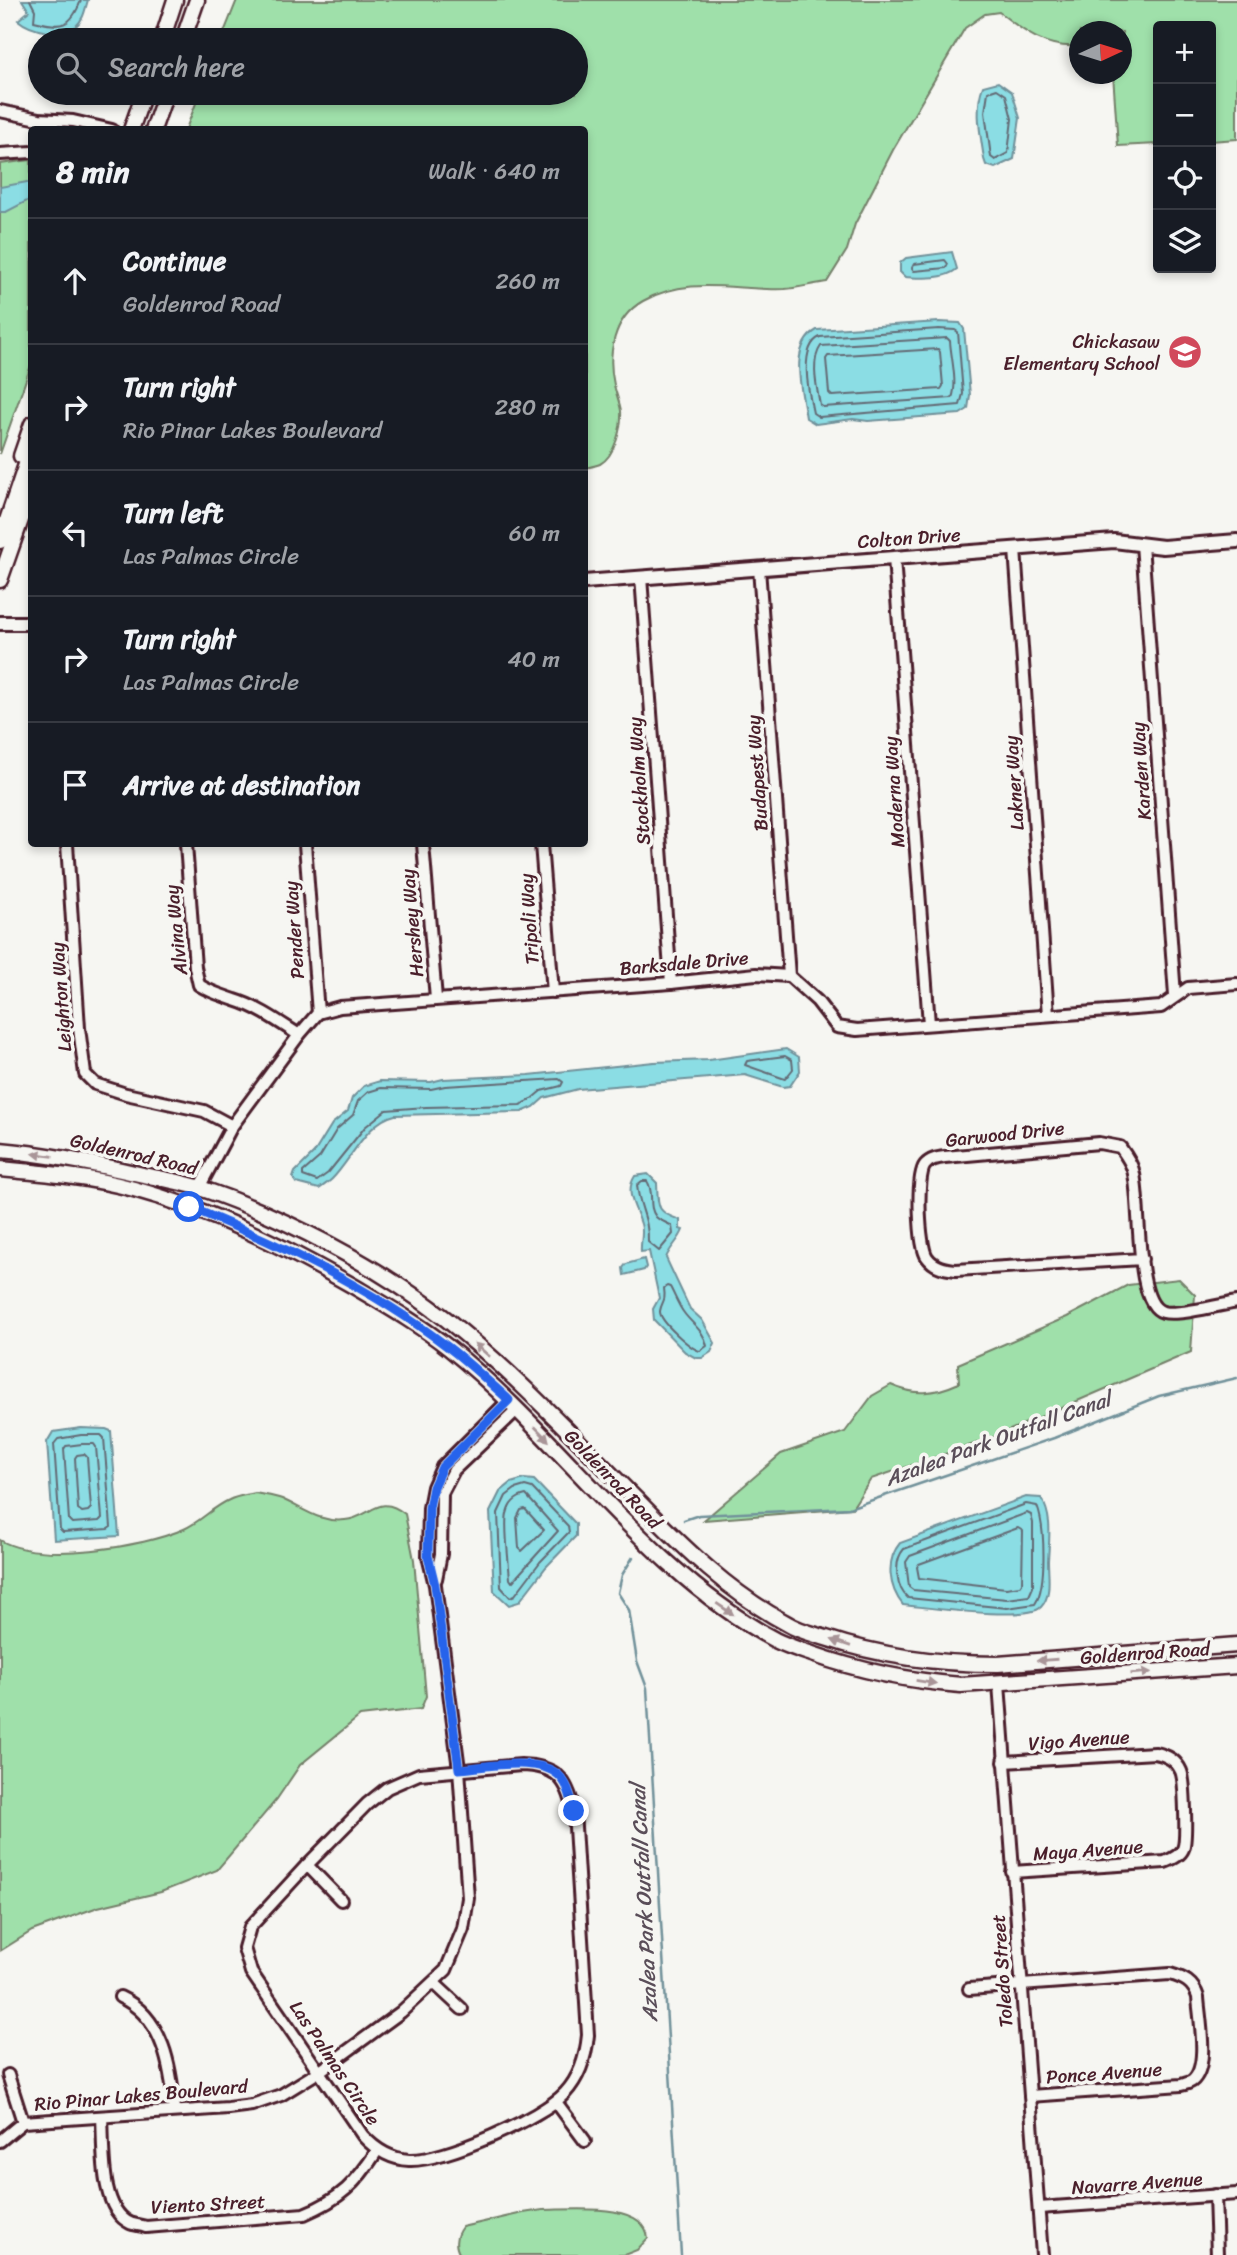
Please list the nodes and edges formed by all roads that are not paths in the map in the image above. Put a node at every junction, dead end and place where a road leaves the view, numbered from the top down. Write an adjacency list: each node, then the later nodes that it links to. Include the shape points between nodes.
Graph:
1 (175, 0): 3 (main road)
2 (197, 0): 4 (main road)
3 (166, 28)
4 (187, 28)
5 (140, 105): 9 (main road)
6 (162, 105): 10 (main road)
7 (0, 111): 8 (street)
8 (95, 126)
9 (132, 126)
10 (154, 126)
11 (28, 152): 12 (street)
12 (0, 154)
13 (28, 436): 16 (main road)
14 (28, 459): 17 (main road)
15 (28, 500): 24 (main road)
16 (0, 517)
17 (0, 541)
18 (1237, 541): 19 (street, Colton Drive, via 1163,547)
19 (1142, 544): 20 (street, Colton Drive, via 1114,541); 37 (street, Karden Way)
20 (1015, 549): 21 (street, Colton Drive); 40 (street, Lakner Way)
21 (894, 558): 22 (street, Colton Drive); 41 (street, Moderna Way)
22 (759, 568): 23 (street, Colton Drive); 33 (street, Budapest Way)
23 (641, 578): 25 (street, Colton Drive); 34 (street, Stockholm Way)
24 (0, 580)
25 (588, 582)
26 (0, 623): 27 (street)
27 (28, 623)
28 (67, 847): 43 (street, Leighton Way, via 85,1074 95,1084 204,1111)
29 (186, 847): 42 (street, Alvina Way, via 200,985)
30 (305, 847): 39 (street, Pender Way)
31 (423, 847): 38 (street, Hershey Way)
32 (541, 847): 36 (street, Tripoli Way)
33 (789, 976): 34 (street, Barksdale Drive, via 756,974); 41 (street, via 837,1027 857,1030)
34 (671, 983): 36 (street, Barksdale Drive)
35 (1237, 984): 37 (street, via 1188,988)
36 (553, 992): 38 (street, Barksdale Drive)
37 (1175, 995): 40 (street, via 1161,1007)
38 (436, 999): 39 (street, Barksdale Drive)
39 (318, 1013): 42 (street)
40 (1048, 1015): 41 (street)
41 (929, 1024)
42 (299, 1035): 43 (street)
43 (232, 1126): 46 (street)
44 (0, 1150): 46 (main road, Goldenrod Road, one-way to 44, via 84,1161)
45 (0, 1169): 47 (main road, Goldenrod Road, via 71,1176)
46 (199, 1188): 47 (main road, via 185,1195); 49 (main road, Goldenrod Road)
47 (133, 1189): 48 (main road, Goldenrod Road)
48 (213, 1217): 49 (main road, via 221,1209); 52 (main road, Goldenrod Road, via 300,1255 380,1301)
49 (274, 1217): 53 (main road, Goldenrod Road, one-way to 49, via 445,1318 337,1250)
50 (1142, 1259): 50 (street, Garwood Drive, via 940,1268 927,1258 923,1246 919,1183 923,1167 944,1157 1099,1143 1120,1147 1134,1171); 51 (street, Garwood Drive, via 1146,1294 1161,1312)
51 (1237, 1302)
52 (475, 1370): 53 (main road); 54 (main road, Goldenrod Road)
53 (533, 1395): 55 (main road, Goldenrod Road)
54 (513, 1405): 55 (main road, via 531,1405 552,1424); 56 (main road, Goldenrod Road, one-way to 56, via 680,1575); 64 (street, Rio Pinar Lakes Boulevard, via 442,1467 429,1508 428,1556)
55 (564, 1428): 57 (main road, Goldenrod Road, via 691,1555 778,1618)
56 (746, 1623): 57 (main road, via 802,1637); 62 (main road, Goldenrod Road, one-way to 62, via 778,1642 858,1670 932,1683)
57 (807, 1631): 58 (main road, Goldenrod Road, one-way to 57, via 967,1664 857,1648)
58 (1237, 1645)
59 (1237, 1657): 61 (main road, via 1221,1659)
60 (1237, 1666): 61 (main road, Goldenrod Road)
61 (1211, 1668): 62 (main road, Goldenrod Road, one-way to 61)
62 (999, 1684): 63 (street, Toledo Street)
63 (1004, 1762): 65 (street, Vigo Avenue, via 1167,1755 1182,1773 1186,1836 1178,1856); 67 (street, Toledo Street)
64 (459, 1769): 66 (street, Las Palmas Circle, via 419,1774 387,1787); 69 (street, Rio Pinar Lakes Boulevard, via 468,1898 463,1929 446,1970); 77 (street, Las Palmas Circle, via 539,1765 557,1774 569,1791 588,2035 580,2069)
65 (1166, 1862): 67 (street, Maya Avenue)
66 (307, 1865): 68 (street); 74 (street, Las Palmas Circle, via 250,1927 244,1948 251,1972)
67 (1012, 1872): 70 (street, Toledo Street)
68 (341, 1900)
69 (434, 1983): 73 (street); 74 (street, Rio Pinar Lakes Boulevard)
70 (1020, 1985): 71 (street); 76 (street, Toledo Street); 76 (street, Ponce Avenue, via 1170,1974 1185,1978 1198,1997 1202,2058 1192,2081)
71 (969, 1989)
72 (120, 1997): 78 (street, via 133,2003 165,2049)
73 (463, 2009)
74 (320, 2071): 78 (street, Rio Pinar Lakes Boulevard, via 281,2095 251,2105); 83 (street, Las Palmas Circle)
75 (8, 2075): 80 (street)
76 (1030, 2096): 86 (street, Toledo Street)
77 (556, 2102): 82 (street); 83 (street, Las Palmas Circle, via 526,2120 433,2158 408,2160)
78 (174, 2111): 79 (street, Rio Pinar Lakes Boulevard)
79 (103, 2117): 80 (street, Rio Pinar Lakes Boulevard); 83 (street, Viento Street, via 107,2195 129,2222 146,2227 304,2214 344,2194)
80 (23, 2122): 81 (street, Rio Pinar Lakes Boulevard)
81 (0, 2141)
82 (585, 2141)
83 (377, 2151)
84 (1237, 2194): 85 (street, Navarre Avenue)
85 (1215, 2195): 86 (street, Navarre Avenue); 88 (street)
86 (1039, 2208): 87 (street, Toledo Street)
87 (1042, 2255)
88 (1217, 2255)

